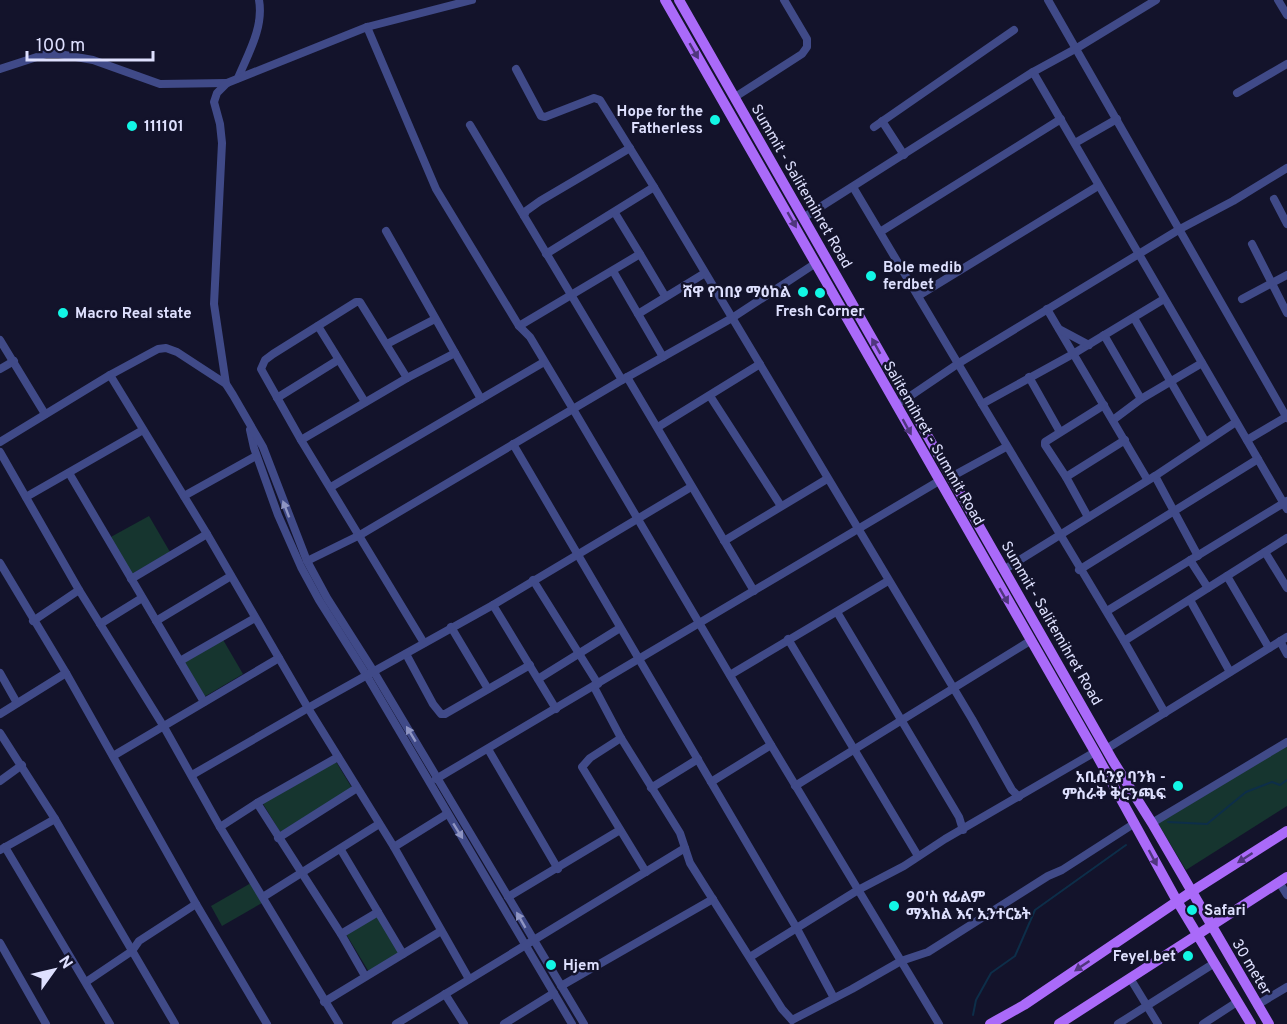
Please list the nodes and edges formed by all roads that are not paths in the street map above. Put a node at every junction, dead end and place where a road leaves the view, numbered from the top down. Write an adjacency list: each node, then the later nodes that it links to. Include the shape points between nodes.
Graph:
1 (258, 0): 17 (street, via 261,14)
2 (472, 0): 10 (street)
3 (665, 0): 45 (main road, Salitemihret - Summit Road, one-way to 45)
4 (680, 0): 20 (main road, Summit - Salitemihret Road)
5 (784, 0): 20 (street, via 807,39 807,47)
6 (1048, 0): 12 (street)
7 (1156, 0): 12 (street)
8 (1278, 0): 9 (street)
9 (1287, 15)
10 (367, 27): 17 (street); 62 (street, via 436,189)
11 (1014, 30): 23 (street)
12 (1077, 48): 16 (street); 22 (street)
13 (1287, 64): 19 (street)
14 (0, 69): 18 (street, via 46,54 59,54 93,60 160,84)
15 (516, 69): 27 (street, via 541,116 594,98 600,100)
16 (1033, 72): 21 (street); 28 (street)
17 (238, 78): 18 (street)
18 (226, 83): 83 (street, via 214,102 222,143 214,304)
19 (1237, 93)
20 (735, 97): 36 (main road, Summit - Salitemihret Road)
21 (1061, 119): 26 (street); 40 (street)
22 (1117, 119): 26 (street); 38 (street)
23 (882, 121): 25 (street); 28 (street)
24 (470, 125): 35 (street)
25 (873, 127)
26 (1075, 144): 30 (street)
27 (630, 148): 31 (street); 35 (street, via 540,201)
28 (904, 155): 32 (street)
29 (1287, 168): 38 (street)
30 (1098, 186): 44 (street); 52 (street)
31 (654, 187): 34 (street); 47 (street)
32 (853, 188): 36 (street); 40 (street)
33 (1274, 199): 37 (street)
34 (615, 213): 42 (street); 43 (street)
35 (524, 216): 42 (street)
36 (803, 218): 87 (main road, Summit - Salitemihret Road, one-way to 36)
37 (1287, 224)
38 (1180, 229): 44 (street); 95 (street)
39 (386, 231): 60 (street)
40 (879, 232): 52 (street)
41 (1252, 244): 49 (street)
42 (546, 254): 50 (street)
43 (640, 254): 46 (street); 51 (street)
44 (1139, 254): 53 (street); 55 (street)
45 (816, 263): 58 (street); 91 (main road, Salitemihret - Summit Road)
46 (613, 271): 50 (street); 57 (street)
47 (705, 273): 51 (street); 58 (street)
48 (1287, 274): 49 (street)
49 (1271, 284): 54 (street); 56 (street)
50 (571, 295): 62 (street); 81 (street)
51 (665, 296): 57 (street)
52 (918, 296): 74 (street)
53 (1164, 299): 59 (street); 75 (street)
54 (1242, 299)
55 (1047, 309): 63 (street); 74 (street)
56 (1287, 313)
57 (638, 314): 70 (street)
58 (732, 318): 70 (street); 76 (street)
59 (1134, 318): 64 (street); 82 (street)
60 (435, 319): 66 (street); 68 (street)
61 (318, 326): 66 (street, via 360,302); 71 (street); 85 (street, via 262,364 262,374)
62 (519, 326): 73 (street)
63 (1059, 329): 67 (street); 69 (street)
64 (1104, 335): 67 (street); 88 (street)
65 (0, 340): 72 (street)
66 (387, 344): 80 (street)
67 (1089, 345): 69 (street)
68 (455, 353): 80 (street); 86 (street)
69 (1073, 354): 79 (street); 92 (street)
70 (663, 357): 81 (street)
71 (338, 360): 85 (street); 89 (street)
72 (14, 361): 77 (street); 94 (street)
73 (544, 362): 86 (street); 93 (street)
74 (959, 363): 87 (street); 90 (street)
75 (1202, 363): 82 (street); 97 (street)
76 (760, 364): 84 (street); 116 (street)
77 (0, 369)
78 (110, 375): 83 (street, via 166,348); 94 (street); 100 (street)
79 (1029, 377): 90 (street); 101 (street)
80 (407, 378): 89 (street)
81 (624, 379): 93 (street); 99 (street)
82 (1171, 381): 88 (street); 105 (street)
83 (226, 384): 98 (street)
84 (710, 396): 99 (street); 123 (street)
85 (277, 398): 102 (street)
86 (481, 399): 118 (street)
87 (906, 399): 91 (street); 113 (main road, Summit - Salitemihret Road)
88 (1141, 399): 96 (street)
89 (365, 402): 102 (street)
90 (982, 404): 108 (street)
91 (895, 405): 117 (main road, Salitemihret - Summit Road, one-way to 117)
92 (1104, 405): 96 (street); 101 (street)
93 (573, 409): 107 (street); 126 (street)
94 (45, 414): 106 (street)
95 (1287, 418): 104 (street)
96 (1113, 420): 103 (street)
97 (1236, 422): 104 (street); 105 (street)
98 (250, 427): 110 (street); 136 (street, one-way to 98, via 262,447)
99 (657, 427): 119 (street)
100 (142, 430): 112 (street); 120 (street)
101 (1060, 432): 114 (street, via 1045,445)
102 (302, 440): 118 (street)
103 (1125, 440): 114 (street); 115 (street)
104 (1247, 440): 111 (street)
105 (1205, 441): 115 (street)
106 (0, 442)
107 (513, 444): 129 (street); 134 (street)
108 (1006, 447): 113 (street); 130 (street)
109 (0, 452): 121 (street)
110 (256, 456): 120 (street); 177 (street, via 301,567)
111 (1258, 459): 122 (street); 124 (street)
112 (69, 473): 121 (street); 142 (street)
113 (951, 477): 138 (main road, Summit - Salitemihret Road)
114 (1066, 477): 125 (street)
115 (1151, 477): 124 (street); 125 (street)
116 (827, 478): 123 (street); 127 (street)
117 (939, 481): 127 (street); 163 (main road, Salitemihret - Summit Road, one-way to 163)
118 (331, 487): 129 (street)
119 (691, 487): 126 (street); 132 (street)
120 (184, 496): 128 (street)
121 (26, 497): 147 (street)
122 (1286, 505): 135 (street)
123 (781, 506): 132 (street)
124 (1174, 512): 135 (street); 139 (street)
125 (1088, 517): 130 (street)
126 (637, 519): 134 (street); 158 (street)
127 (857, 529): 144 (street); 148 (street)
128 (207, 534): 140 (street); 142 (street)
129 (360, 535): 136 (street); 165 (street)
130 (1061, 536): 138 (street); 139 (street)
131 (1287, 538): 133 (street)
132 (724, 541): 148 (street)
133 (1265, 552): 141 (street); 146 (street)
134 (577, 555): 143 (street); 160 (street)
135 (1194, 558): 145 (street); 152 (street)
136 (307, 561): 177 (street)
137 (0, 563): 155 (street)
138 (1005, 570): 196 (main road, Summit - Salitemihret Road)
139 (1080, 570): 152 (street)
140 (231, 576): 154 (street); 156 (street)
141 (1227, 576): 145 (street); 166 (street)
142 (131, 579): 149 (street)
143 (533, 580): 151 (street); 168 (street)
144 (888, 581): 153 (street); 181 (street)
145 (1208, 588): 150 (street)
146 (1287, 588)
147 (80, 590): 155 (street); 157 (street)
148 (754, 591): 158 (street)
149 (142, 598): 156 (street); 157 (street)
150 (1190, 600): 164 (street); 174 (street)
151 (493, 605): 159 (street); 173 (street)
152 (1107, 611): 164 (street)
153 (837, 612): 161 (street); 189 (street)
154 (255, 618): 170 (street); 172 (street)
155 (33, 621): 176 (street)
156 (156, 621): 172 (street)
157 (100, 624): 190 (street)
158 (699, 624): 171 (street); 178 (street)
159 (451, 627): 165 (street); 182 (street)
160 (620, 628): 168 (street); 171 (street)
161 (788, 639): 178 (street); 197 (street)
162 (1284, 639): 166 (street); 169 (street)
163 (1030, 641): 181 (street); 198 (main road, Salitemihret - Summit Road)
164 (1124, 641): 187 (street)
165 (424, 643): 167 (street)
166 (1269, 648): 174 (street)
167 (406, 654): 177 (street); 182 (street, via 441,714)
168 (579, 654): 179 (street); 180 (street)
169 (1287, 654)
170 (279, 658): 183 (street); 185 (street)
171 (638, 659): 180 (street); 201 (street)
172 (180, 661): 183 (street)
173 (530, 665): 179 (street); 182 (street)
174 (1230, 672): 187 (street)
175 (0, 673): 184 (street)
176 (66, 673): 184 (street); 199 (street)
177 (370, 674): 185 (street); 204 (street, one-way to 177); 213 (street)
178 (730, 675): 194 (street)
179 (538, 679): 186 (street)
180 (596, 685): 186 (street); 192 (street)
181 (953, 688): 189 (street); 211 (street)
182 (488, 689)
183 (204, 702): 190 (street)
184 (17, 703): 188 (street)
185 (308, 708): 200 (street); 203 (street)
186 (556, 709): 195 (street)
187 (1165, 713): 196 (street)
188 (0, 714)
189 (901, 721): 197 (street); 220 (street)
190 (164, 727): 199 (street); 203 (street)
191 (0, 733): 202 (street)
192 (621, 738): 210 (street); 219 (street, via 582,767)
193 (1287, 742): 216 (street)
194 (771, 745): 207 (street); 208 (street)
195 (488, 749): 204 (street); 228 (street)
196 (1106, 749): 206 (main road, Summit - Salitemihret Road)
197 (855, 750): 208 (street); 227 (street)
198 (1095, 752): 211 (street); 215 (main road, Salitemihret - Summit Road)
199 (113, 756): 239 (street)
200 (338, 757): 209 (street); 212 (street)
201 (698, 759): 207 (street); 210 (street)
202 (22, 765): 205 (street); 214 (street)
203 (192, 775): 218 (street)
204 (436, 779): 236 (street)
205 (0, 781)
206 (1125, 781): 216 (main road, 30 meter)
207 (711, 782): 242 (street)
208 (795, 786): 232 (street)
209 (357, 788): 217 (street); 222 (street)
210 (651, 788): 225 (street, via 680,833)
211 (1019, 797): 220 (street)
212 (257, 803): 218 (street); 222 (street)
213 (447, 813): 223 (street); 248 (street, one-way to 248)
214 (55, 819): 224 (street); 249 (street)
215 (1135, 823): 238 (main road, Salitemihret - Summit Road, one-way to 238); 252 (street, via 928,952)
216 (1152, 823): 233 (main road, 30 meter)
217 (379, 824): 223 (street); 226 (street)
218 (220, 827): 235 (street)
219 (620, 830): 228 (street); 229 (street)
220 (963, 830): 227 (street)
221 (1287, 831): 233 (main road, one-way to 233)
222 (279, 838): 230 (street)
223 (394, 847): 243 (street)
224 (2, 848): 257 (street)
225 (685, 848): 229 (street); 237 (street)
226 (341, 850): 230 (street); 240 (street)
227 (918, 856): 232 (street)
228 (558, 869): 236 (street)
229 (646, 872): 246 (street)
230 (302, 874): 235 (street); 244 (street)
231 (1283, 879): 234 (street); 241 (main road)
232 (858, 890): 242 (street); 252 (street)
233 (1191, 892): 238 (main road); 241 (main road, 30 meter)
234 (1287, 894)
235 (263, 897): 263 (street)
236 (508, 897): 246 (street, one-way to 236)
237 (713, 898): 251 (street); 258 (street)
238 (1177, 901): 245 (main road); 280 (main road, one-way to 280)
239 (196, 904): 249 (street, via 139,941); 272 (street)
240 (378, 912): 244 (street); 250 (street)
241 (1210, 926): 245 (main road); 265 (main road, 30 meter)
242 (796, 927): 251 (street); 262 (street)
243 (441, 931): 250 (street); 256 (street)
244 (341, 934): 254 (street)
245 (1197, 934): 253 (main road, 30 meter); 255 (main road)
246 (533, 940): 248 (street); 258 (street)
247 (0, 943): 269 (street)
248 (525, 945): 256 (street); 260 (street)
249 (132, 951): 257 (street); 271 (street)
250 (402, 954): 254 (street)
251 (750, 957): 268 (street)
252 (901, 962): 262 (street); 279 (street)
253 (1213, 964): 264 (main road, 30 meter); 266 (street)
254 (365, 976): 263 (street)
255 (1130, 978): 266 (street); 267 (main road)
256 (469, 979): 261 (street)
257 (86, 982): 270 (street)
258 (561, 986): 278 (street)
259 (1287, 987): 265 (street)
260 (554, 993): 276 (street); 277 (street)
261 (445, 994): 274 (street); 275 (street)
262 (834, 998): 268 (street)
263 (324, 1002): 273 (street)
264 (1237, 1002): 284 (street); 285 (main road, 30 meter)
265 (1257, 1005): 286 (main road, 30 meter)
266 (1147, 1006): 282 (street); 283 (street)
267 (1073, 1020): 281 (main road)
268 (792, 1022)
269 (46, 1024)
270 (110, 1024)
271 (175, 1024)
272 (267, 1024)
273 (339, 1024)
274 (396, 1024)
275 (464, 1024)
276 (504, 1024)
277 (572, 1024)
278 (584, 1024)
279 (939, 1024)
280 (990, 1024)
281 (1059, 1024)
282 (1118, 1024)
283 (1158, 1024)
284 (1203, 1024)
285 (1251, 1024)
286 (1269, 1024)

